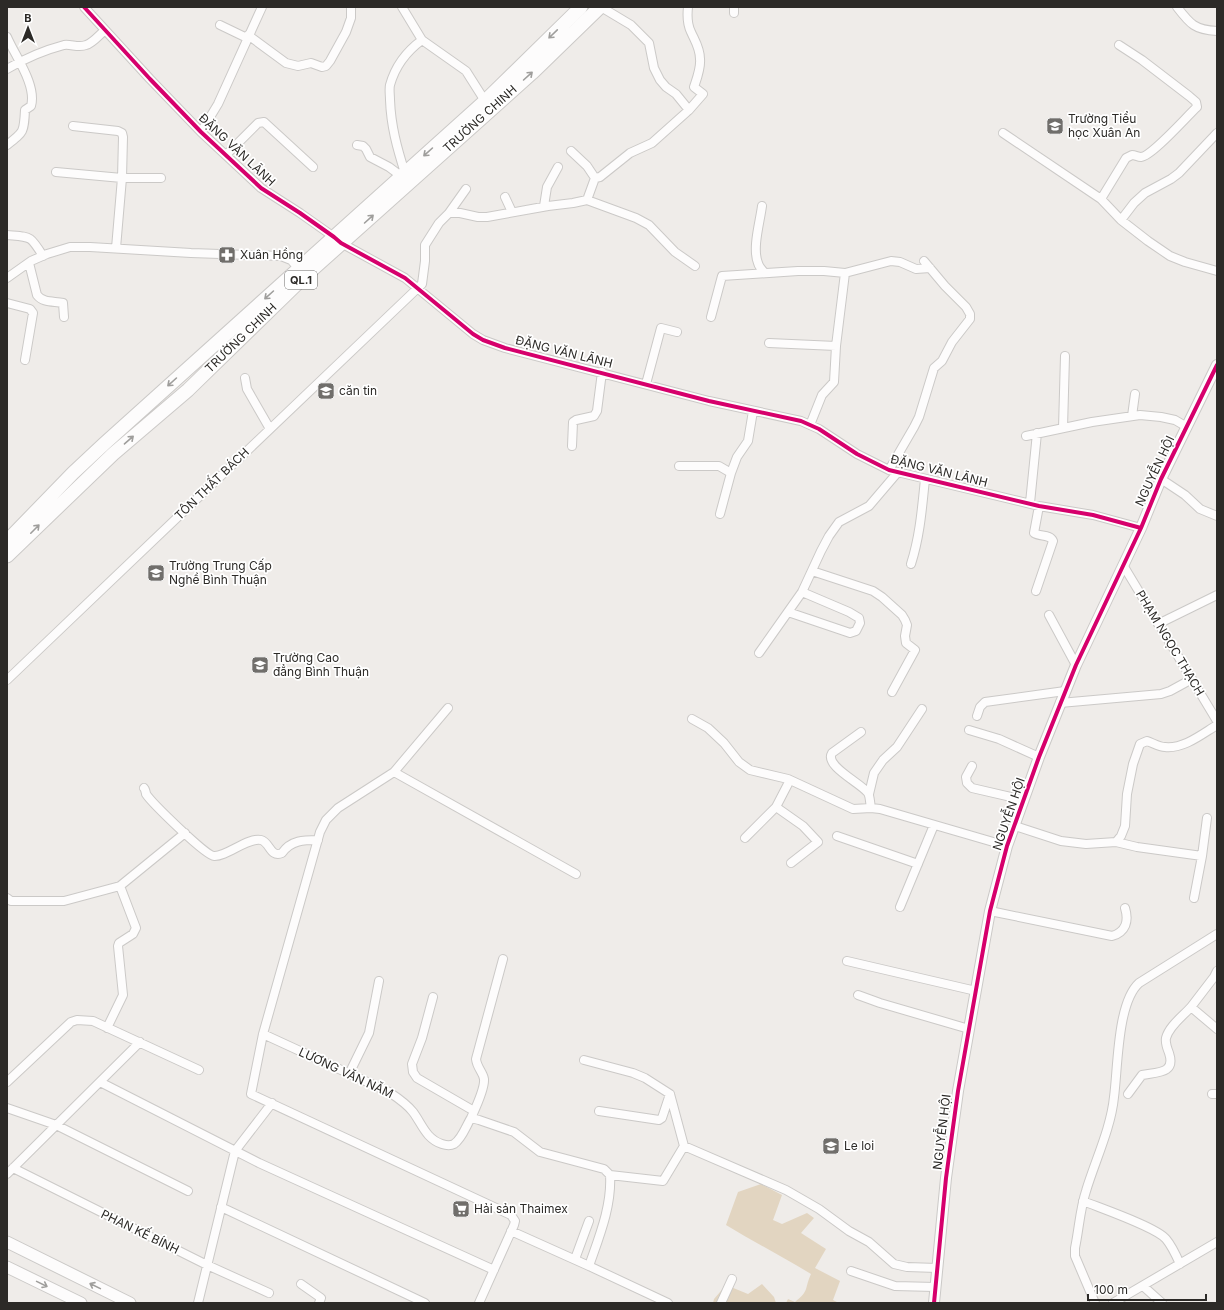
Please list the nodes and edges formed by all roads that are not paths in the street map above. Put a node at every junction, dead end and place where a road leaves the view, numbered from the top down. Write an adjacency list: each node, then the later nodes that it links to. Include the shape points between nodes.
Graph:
1 (84, 7): 10 (street, ĐẶNG VĂN LÃNH)
2 (262, 7): 13 (street)
3 (352, 7): 13 (street, via 346,32 326,66 311,63 298,66 286,63)
4 (402, 7): 14 (street)
5 (581, 7): 18 (highway, TRƯỜNG CHINH / QL.1, one-way to 18)
6 (600, 7): 19 (street, via 631,25 649,43 654,68 660,80); 45 (highway, TRƯỜNG CHINH / QL.1, one-way to 6, via 532,72)
7 (688, 7): 19 (street, via 687,21 697,42 700,58 694,87 703,94)
8 (1177, 7): 11 (street, via 1195,27)
9 (220, 25): 13 (street)
10 (104, 30): 16 (street, via 86,45 66,45); 21 (street, ĐẶNG VĂN LÃNH)
11 (1217, 31)
12 (7, 37): 16 (street)
13 (247, 37): 21 (street, via 218,104)
14 (422, 40): 18 (street, via 466,71); 31 (street, via 412,47 404,58 389,86 395,142)
15 (1119, 45): 37 (street, via 1189,96 1196,102 1197,107 1146,155 1132,155 1126,158)
16 (19, 62): 17 (street); 24 (street, via 30,85 32,106 25,110 20,135)
17 (7, 69)
18 (485, 101): 31 (highway, TRƯỜNG CHINH / QL.1, one-way to 31)
19 (689, 110): 34 (street, via 652,143 630,153 600,177)
20 (73, 126): 32 (street, via 122,133)
21 (201, 132): 27 (street, ĐẶNG VĂN LÃNH)
22 (1003, 133): 37 (street)
23 (1217, 133): 43 (street, via 1179,173 1145,193)
24 (7, 145)
25 (357, 145): 31 (street, via 366,149 370,158)
26 (571, 150): 34 (street)
27 (226, 155): 28 (street, via 258,123 264,122); 45 (street, ĐẶNG VĂN LÃNH, via 261,188)
28 (313, 167)
29 (558, 167): 39 (street, via 546,187)
30 (56, 172): 32 (street)
31 (403, 174): 45 (highway, TRƯỜNG CHINH / QL.1)
32 (122, 178): 33 (street); 46 (street)
33 (161, 178)
34 (595, 178): 38 (street)
35 (466, 189): 42 (street)
36 (505, 198): 41 (street)
37 (1101, 199): 43 (street)
38 (587, 200): 39 (street, via 574,204); 50 (street, via 649,225 675,252)
39 (544, 206): 41 (street)
40 (762, 206): 54 (street, via 756,249 758,264)
41 (512, 212): 42 (street, via 488,217)
42 (449, 213): 57 (street, via 439,222 425,245 422,284)
43 (1121, 220): 52 (street, via 1170,256)
44 (7, 235): 47 (street, via 34,240)
45 (338, 240): 53 (highway, TRƯỜNG CHINH / QL.1); 57 (street, ĐẶNG VĂN LÃNH, via 405,278)
46 (116, 248): 47 (street, via 70,247); 53 (street, via 281,256 291,260)
47 (43, 256): 49 (street)
48 (924, 261): 51 (street)
49 (29, 263): 56 (street); 58 (street)
50 (695, 266)
51 (930, 268): 55 (street, via 916,269 891,261); 83 (street, via 968,309 970,319 952,342 942,361 934,368 917,422)
52 (1217, 271)
53 (302, 272): 93 (highway, TRƯỜNG CHINH / QL.1, one-way to 93, via 104,444); 94 (highway, TRƯỜNG CHINH / QL.1, one-way to 53, via 112,454 188,390)
54 (765, 273): 55 (street); 62 (street, via 722,276)
55 (845, 273): 65 (street)
56 (7, 278)
57 (417, 289): 69 (street, ĐẶNG VĂN LÃNH, via 460,325 483,340 505,348); 78 (street, TÔN THẤT BÁCH)
58 (39, 298): 60 (street); 61 (street, via 63,303)
59 (7, 302): 60 (street)
60 (32, 310): 67 (street)
61 (64, 317)
62 (711, 317)
63 (677, 332): 71 (street, via 661,328)
64 (769, 342): 65 (street)
65 (836, 346): 75 (street, via 834,382 822,395)
66 (1065, 356): 77 (street)
67 (24, 360)
68 (1217, 365): 76 (street, NGUYỄN HỘI)
69 (602, 372): 71 (street, ĐẶNG VĂN LÃNH); 81 (street, via 597,411 594,416 574,422)
70 (245, 378): 78 (street, via 248,389)
71 (646, 384): 73 (street, ĐẶNG VĂN LÃNH)
72 (1135, 394): 74 (street)
73 (753, 411): 75 (street, ĐẶNG VĂN LÃNH, via 801,420); 85 (street, via 748,441 737,457)
74 (1132, 416): 76 (street, via 1161,417); 77 (street)
75 (810, 425): 83 (street, ĐẶNG VĂN LÃNH)
76 (1187, 426): 87 (street, NGUYỄN HỘI)
77 (1063, 428): 79 (street)
78 (270, 429): 107 (street, TÔN THẤT BÁCH)
79 (1038, 433): 80 (street); 88 (street)
80 (1026, 436)
81 (572, 446)
82 (679, 466): 85 (street, via 719,466)
83 (889, 470): 84 (street, ĐẶNG VĂN LÃNH)
84 (898, 472): 86 (street, ĐẶNG VĂN LÃNH); 97 (street, via 869,506 839,522)
85 (731, 473): 90 (street)
86 (925, 479): 88 (street, ĐẶNG VĂN LÃNH); 95 (street, via 917,545)
87 (1162, 479): 91 (street, via 1200,509); 92 (street, NGUYỄN HỘI)
88 (1030, 504): 89 (street, ĐẶNG VĂN LÃNH)
89 (1039, 506): 92 (street, ĐẶNG VĂN LÃNH); 98 (street, via 1034,533 1050,537 1053,541)
90 (720, 514)
91 (1217, 516)
92 (1141, 528): 96 (street, NGUYỄN HỘI)
93 (7, 541)
94 (7, 556)
95 (911, 564)
96 (1122, 565): 103 (street, PHẠM NGỌC THẠCH); 105 (street, NGUYỄN HỘI)
97 (812, 570): 99 (street); 109 (street, via 873,591 902,615 907,625 906,643 915,650)
98 (1036, 591)
99 (802, 592): 101 (street); 101 (street, via 859,618 860,623 856,631 850,633)
100 (1217, 595): 103 (street)
101 (788, 612): 104 (street)
102 (1049, 615): 105 (street)
103 (1158, 624): 106 (street, PHẠM NGỌC THẠCH)
104 (759, 653)
105 (1076, 665): 108 (street, NGUYỄN HỘI)
106 (1192, 679): 110 (street, via 1162,694); 113 (street, PHẠM NGỌC THẠCH)
107 (7, 680)
108 (1065, 691): 110 (street, NGUYỄN HỘI); 114 (street, via 985,702)
109 (892, 692)
110 (1060, 703): 120 (street, NGUYỄN HỘI)
111 (448, 708): 122 (street)
112 (922, 709): 125 (street, via 898,747 883,760 874,773)
113 (1214, 710): 116 (street, PHẠM NGỌC THẠCH)
114 (977, 716)
115 (692, 719): 123 (street, via 708,728 739,762 750,770)
116 (1217, 721)
117 (1217, 725): 136 (street, via 1180,746 1159,746 1147,741 1140,744 1127,794 1125,826)
118 (969, 730): 120 (street, via 999,739)
119 (861, 732): 125 (street, via 830,756 840,770)
120 (1039, 756): 126 (street, NGUYỄN HỘI)
121 (972, 766): 126 (street, via 966,777 972,788)
122 (394, 772): 135 (street, via 338,808 326,820); 141 (street)
123 (790, 780): 127 (street); 128 (street, via 853,809)
124 (144, 788): 132 (street, via 149,797)
125 (869, 794): 128 (street)
126 (1024, 800): 131 (street, NGUYỄN HỘI)
127 (776, 807): 134 (street); 139 (street, via 803,826 818,842)
128 (871, 808): 130 (street)
129 (1207, 818): 138 (street)
130 (934, 825): 137 (street); 140 (street)
131 (1014, 826): 136 (street, via 1061,841 1086,844); 137 (street, NGUYỄN HỘI)
132 (185, 833): 135 (street, via 204,851 214,856 259,840 277,854 302,840); 142 (street)
133 (837, 836): 140 (street)
134 (745, 838)
135 (318, 840): 160 (street)
136 (1116, 842): 138 (street)
137 (1007, 846): 147 (street, NGUYỄN HỘI)
138 (1202, 856): 144 (street)
139 (791, 864)
140 (918, 864): 145 (street)
141 (576, 874)
142 (120, 886): 143 (street, via 64,901 11,901); 157 (street, via 136,928 133,934 118,946 123,995)
143 (7, 898)
144 (1194, 898)
145 (900, 907)
146 (1125, 908): 147 (street, via 1125,927 1122,933 1112,936)
147 (990, 912): 153 (street, NGUYỄN HỘI)
148 (1217, 934): 179 (street, via 1138,983 1131,992 1123,1015 1113,1104)
149 (504, 959): 172 (street, via 476,1059 476,1065 484,1078 484,1085)
150 (847, 961): 153 (street)
151 (1217, 971): 156 (street)
152 (379, 981): 164 (street, via 369,1033)
153 (976, 991): 158 (street, NGUYỄN HỘI)
154 (858, 995): 158 (street)
155 (434, 997): 172 (street, via 412,1064 413,1072 417,1078)
156 (1191, 1007): 159 (street); 168 (street, via 1168,1032 1166,1044 1171,1060 1168,1070 1142,1075)
157 (107, 1028): 161 (street); 165 (street, via 93,1021 70,1022)
158 (969, 1029): 190 (street, NGUYỄN HỘI, via 958,1091)
159 (1217, 1029)
160 (263, 1034): 164 (street, LƯƠNG VĂN NĂM); 169 (street, via 251,1094)
161 (140, 1042): 163 (street); 166 (street)
162 (584, 1060): 167 (street, via 633,1073)
163 (199, 1070)
164 (349, 1074): 172 (street, LƯƠNG VĂN NĂM, via 389,1092 402,1101 435,1142 452,1145 458,1140)
165 (7, 1082)
166 (100, 1082): 173 (street); 175 (street)
167 (670, 1094): 171 (street, via 659,1120); 174 (street)
168 (1128, 1094)
169 (272, 1103): 175 (street); 182 (street, via 511,1215 514,1221)
170 (7, 1108): 173 (street)
171 (599, 1111)
172 (473, 1115): 177 (street, via 514,1132 540,1152 586,1164 604,1170)
173 (56, 1125): 176 (street); 178 (street)
174 (684, 1146): 177 (street, via 663,1181); 190 (street, via 786,1190 869,1242 894,1264)
175 (235, 1151): 180 (street); 191 (street)
176 (10, 1171): 187 (street, PHAN KẾ BÍNH)
177 (610, 1175): 188 (street, via 611,1185 604,1224)
178 (188, 1191)
179 (1083, 1201): 186 (street, via 1165,1237); 207 (street, via 1075,1256)
180 (221, 1207): 187 (street); 202 (street)
181 (589, 1221): 185 (street)
182 (511, 1231): 185 (street); 191 (street)
183 (7, 1242): 199 (main road, one-way to 183)
184 (1217, 1242): 186 (street)
185 (575, 1259): 188 (street)
186 (1180, 1264): 195 (street)
187 (207, 1265): 197 (street, PHAN KẾ BÍNH); 200 (street)
188 (589, 1266): 204 (street)
189 (7, 1267): 198 (main road, one-way to 198)
190 (936, 1268): 196 (street, NGUYỄN HỘI)
191 (494, 1270): 203 (street)
192 (851, 1271): 196 (street, via 895,1286)
193 (732, 1279): 205 (street)
194 (301, 1284): 201 (street, via 321,1298)
195 (1143, 1286): 208 (street); 209 (street)
196 (935, 1287): 206 (street, NGUYỄN HỘI)
197 (269, 1293)
198 (81, 1303)
199 (130, 1303)
200 (198, 1303)
201 (319, 1303)
202 (425, 1303)
203 (479, 1303)
204 (668, 1303)
205 (721, 1303)
206 (934, 1303)
207 (1095, 1303)
208 (1113, 1303)
209 (1162, 1303)

